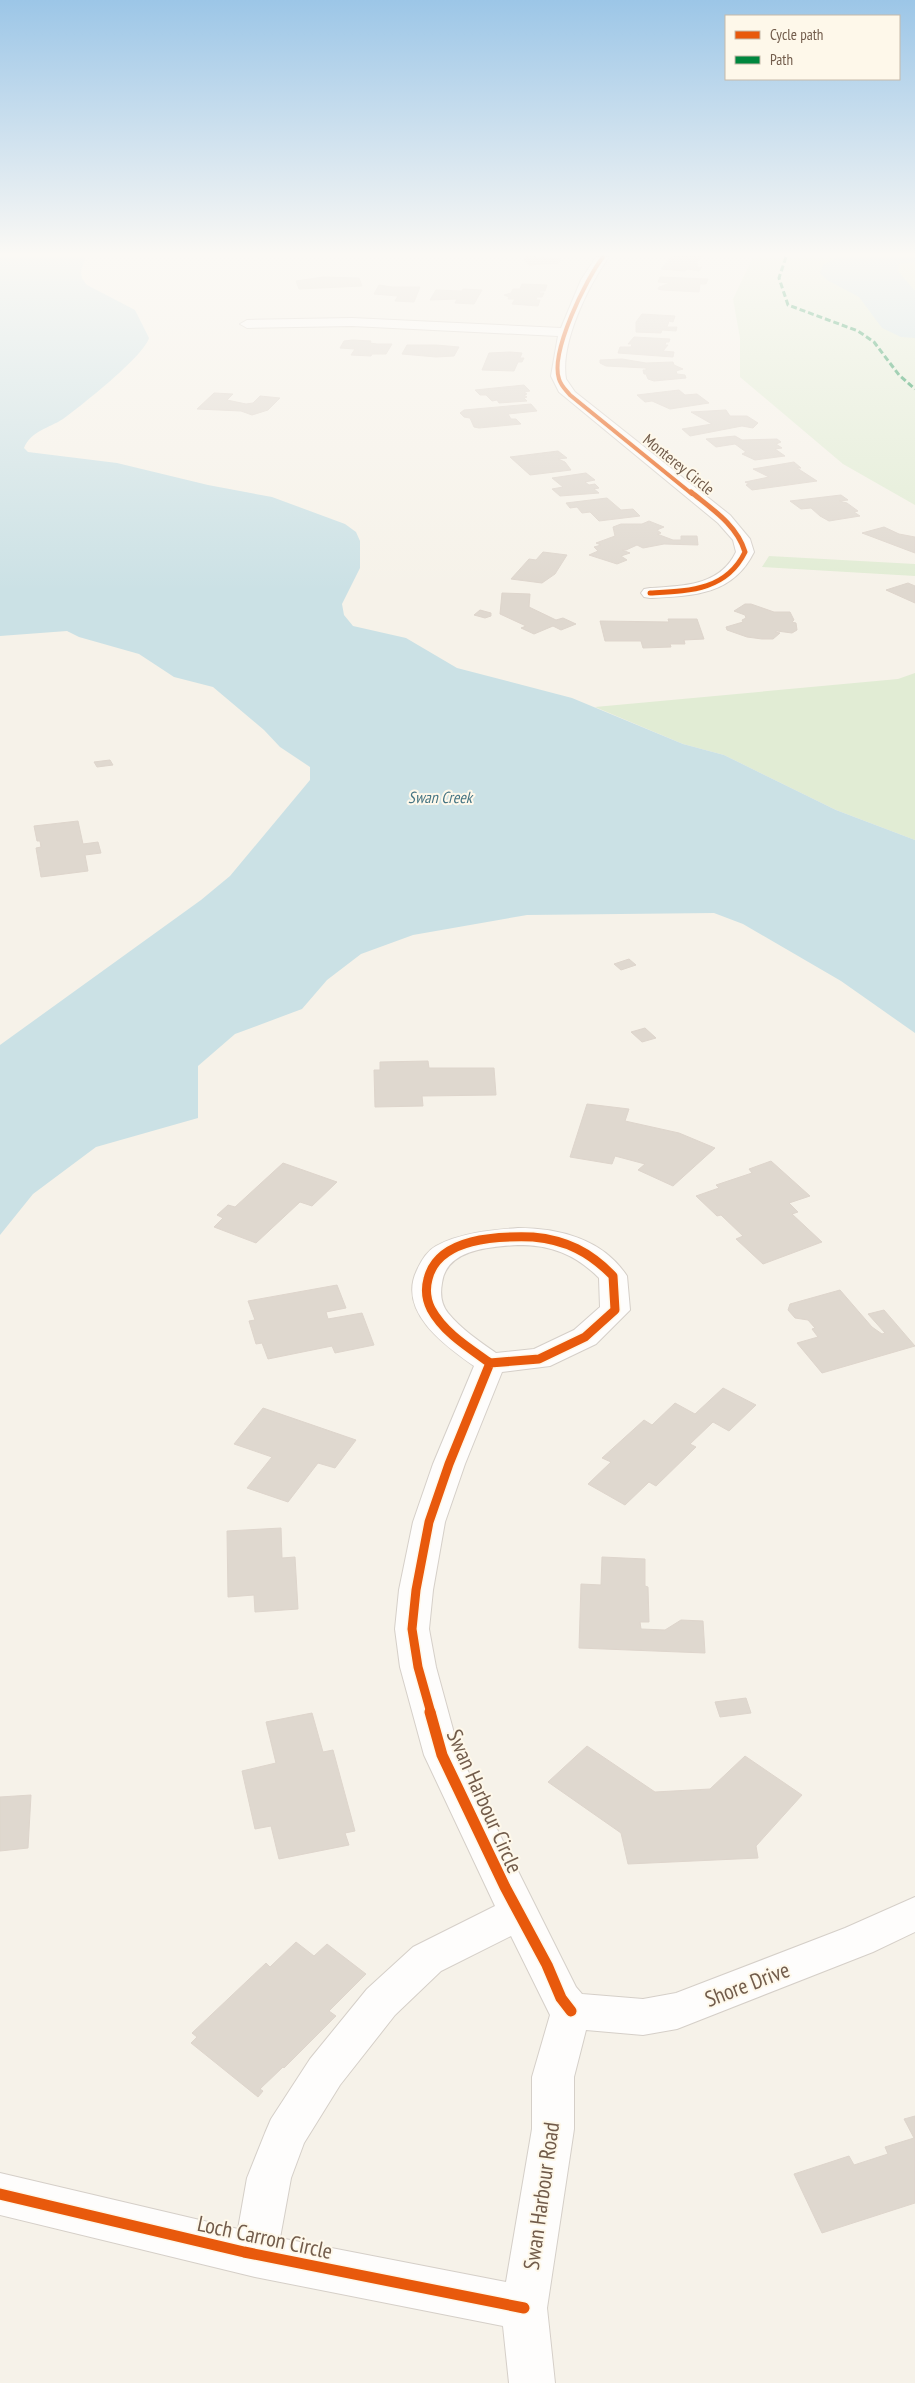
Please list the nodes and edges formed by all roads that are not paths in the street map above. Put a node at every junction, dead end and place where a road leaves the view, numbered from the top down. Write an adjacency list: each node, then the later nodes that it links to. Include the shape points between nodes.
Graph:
1 (558, 368): 2 (street, Monterey Circle, via 559,382 566,390 734,527 744,546 741,563 715,583 686,591)
2 (650, 593)
3 (490, 1363): 3 (street, via 540,1359 585,1337 615,1310 613,1276 591,1254 559,1240 510,1236 475,1242 444,1254 428,1274 426,1298 439,1320 461,1342); 4 (street, Swan Harbour Circle, via 428,1522 412,1629 418,1667 442,1755)
4 (519, 1914): 6 (street, Swan Harbour Circle, via 561,1998); 8 (street, via 427,1959 381,2002 325,2072 286,2133 269,2178)
5 (915, 1914): 6 (street, Shore Drive, via 859,1940 676,2011 643,2017)
6 (571, 2010): 9 (street, Swan Harbour Road, via 553,2077 552,2129)
7 (0, 2194): 8 (street, Loch Carron Circle)
8 (254, 2254): 9 (street, Loch Carron Circle)
9 (524, 2308): 10 (street, Swan Harbour Road)
10 (532, 2383)

